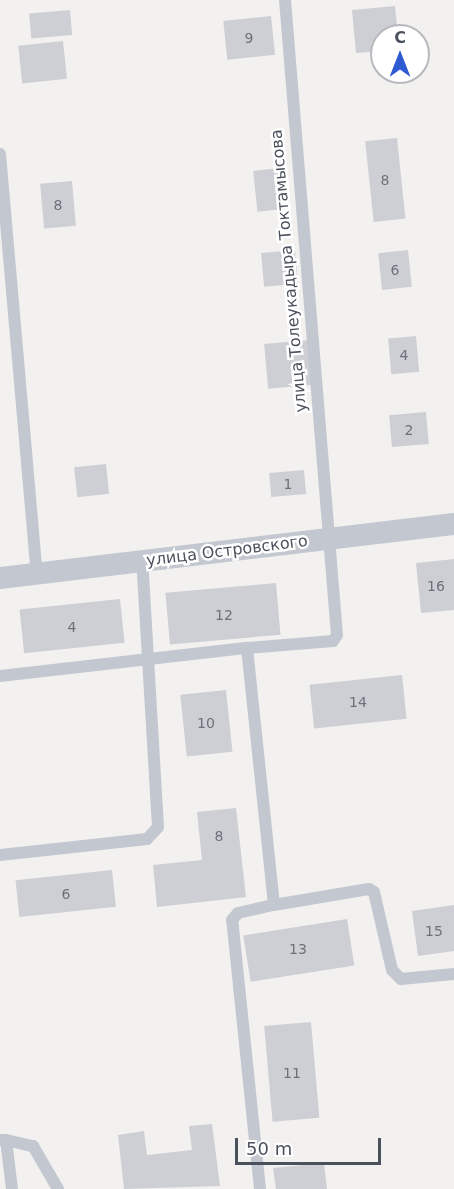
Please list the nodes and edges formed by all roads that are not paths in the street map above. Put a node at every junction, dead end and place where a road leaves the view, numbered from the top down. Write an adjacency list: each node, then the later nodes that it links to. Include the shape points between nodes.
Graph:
1 (285, 0): 4 (lane, улица Толеукадыра Токтамысова)
2 (0, 154): 6 (lane)
3 (454, 524): 4 (street, улица Островского)
4 (327, 539): 5 (street, улица Островского); 8 (lane, улица Толеукадыра Токтамысова, via 336,639)
5 (142, 561): 6 (street, улица Островского); 9 (lane)
6 (37, 573): 7 (street, улица Островского)
7 (0, 578)
8 (247, 648): 9 (lane); 12 (lane)
9 (150, 658): 10 (lane); 11 (lane, via 160,820 155,833 147,839)
10 (0, 676)
11 (0, 855)
12 (274, 906): 13 (lane, via 369,889 374,892 392,970 401,979); 17 (lane, via 238,913 232,920)
13 (454, 974)
14 (3, 1140): 15 (lane); 16 (lane, via 33,1146)
15 (12, 1189)
16 (58, 1189)
17 (260, 1189)

